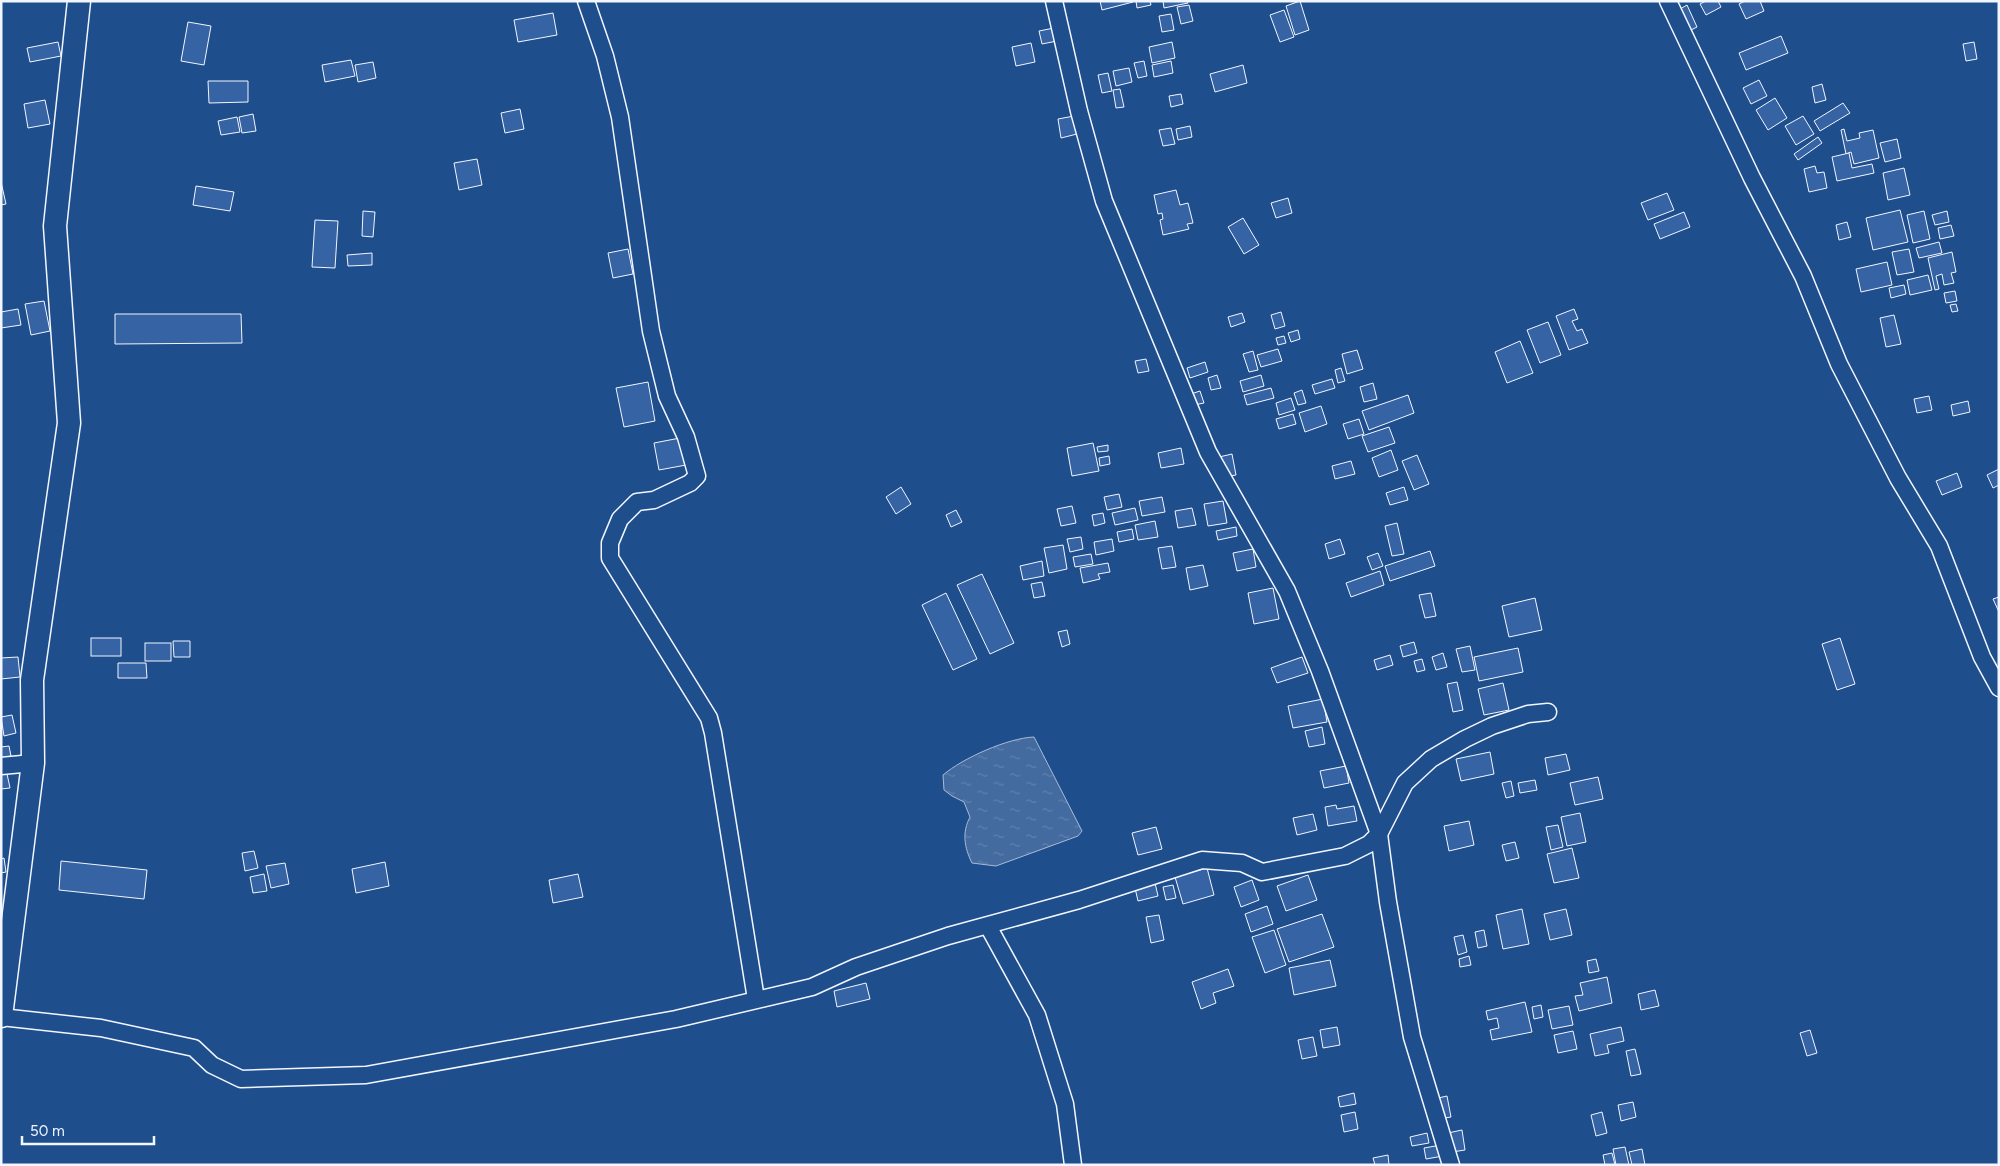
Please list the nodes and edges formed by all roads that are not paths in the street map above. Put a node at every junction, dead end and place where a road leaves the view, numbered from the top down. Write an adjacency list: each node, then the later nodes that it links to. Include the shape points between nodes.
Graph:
1 (79, 1): 7 (street, via 55,226 69,423 32,680)
2 (586, 1): 11 (street, via 605,56 620,117 651,331 667,396 686,437 697,476 690,483 654,500 637,502 620,519 610,543 610,558 695,700 704,709 711,726)
3 (1054, 1): 9 (street, via 1104,201 1208,452 1287,591 1320,671)
4 (1668, 1): 5 (street, via 1752,178 1803,276 1839,364 1898,478 1939,546 1982,657)
5 (1999, 688)
6 (1548, 712): 9 (street, via 1528,714 1492,726 1430,759 1404,783)
7 (33, 763): 8 (street); 12 (street)
8 (1, 766)
9 (1378, 834): 10 (street, via 1369,844 1345,856 1262,872 1242,864 1202,860); 14 (street, via 1412,1037)
10 (988, 926): 11 (street, via 856,967 812,987); 13 (street, via 1037,1015 1066,1104)
11 (756, 999): 12 (street, via 676,1019 366,1075 240,1079 212,1065 194,1048 101,1028)
12 (1, 1017)
13 (1073, 1165)
14 (1451, 1165)

